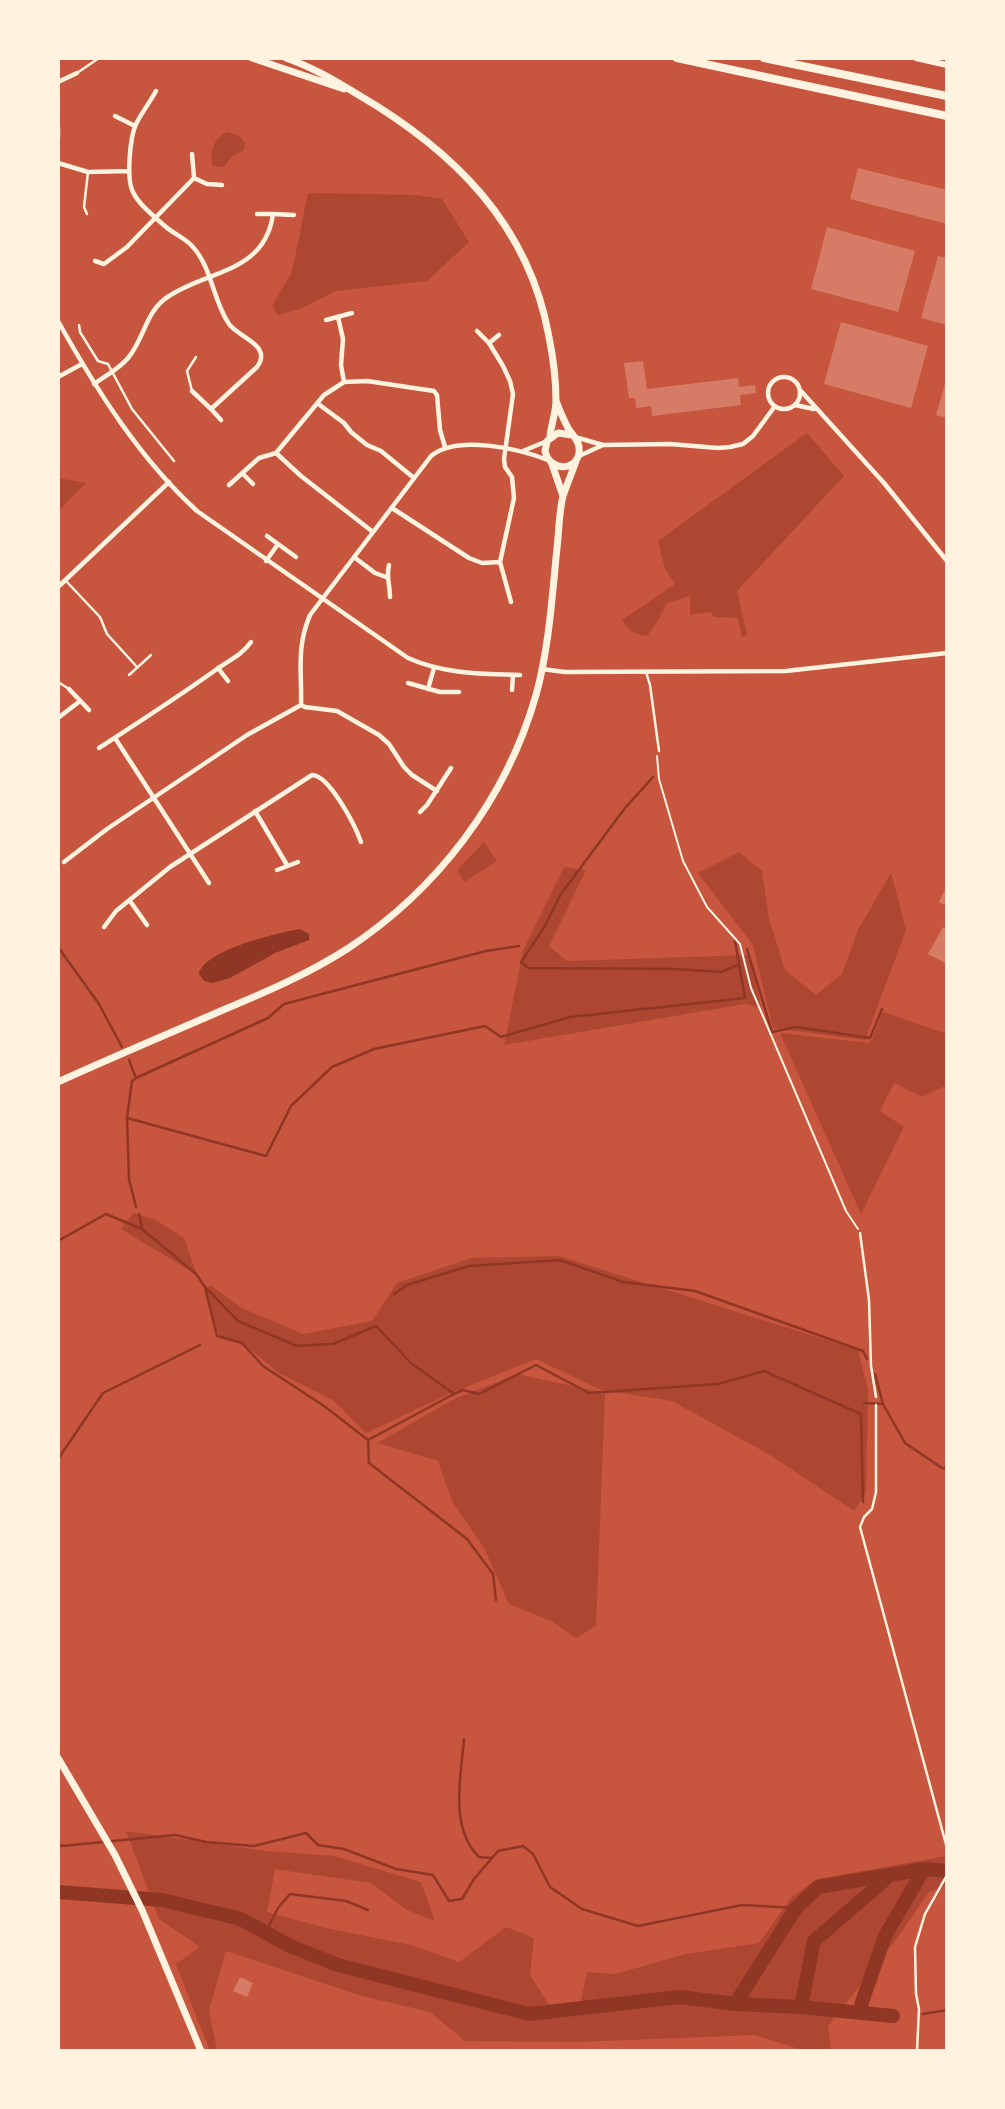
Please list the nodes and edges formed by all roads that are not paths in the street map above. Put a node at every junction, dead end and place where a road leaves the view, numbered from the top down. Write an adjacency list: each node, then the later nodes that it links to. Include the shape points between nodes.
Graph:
1 (99, 58): 8 (lane)
2 (252, 58): 11 (main road)
3 (286, 58): 11 (main road)
4 (677, 58): 14 (highway)
5 (764, 58): 12 (highway)
6 (916, 58): 7 (main road)
7 (947, 65)
8 (76, 73): 9 (street)
9 (58, 82)
10 (156, 92): 15 (street)
11 (355, 92): 50 (main road, via 442,152 503,221 540,299)
12 (947, 96)
13 (115, 116): 15 (street)
14 (947, 116)
15 (135, 126): 20 (street)
16 (58, 127): 17 (street)
17 (58, 138)
18 (192, 154): 22 (street)
19 (58, 163): 21 (street)
20 (128, 171): 21 (street); 28 (street, via 131,190)
21 (88, 172): 24 (lane)
22 (194, 178): 23 (street); 28 (street)
23 (222, 185)
24 (87, 214)
25 (257, 214): 26 (street)
26 (273, 214): 27 (street); 32 (street, via 270,231 261,244 243,262)
27 (294, 215)
28 (156, 217): 30 (street); 32 (street, via 191,245)
29 (94, 261): 30 (street)
30 (103, 264): 31 (street)
31 (106, 273)
32 (210, 279): 43 (street, via 174,293 157,306 128,359); 53 (street, via 229,324 261,354 257,367)
33 (352, 313): 34 (street)
34 (338, 317): 35 (street); 45 (street)
35 (326, 320)
36 (58, 321): 42 (street)
37 (79, 325): 43 (lane, via 98,361 108,363)
38 (477, 331): 40 (street)
39 (499, 335): 40 (street)
40 (489, 343): 60 (street, via 513,394)
41 (196, 357): 48 (lane, via 187,371)
42 (82, 364): 44 (street); 46 (street)
43 (113, 371): 46 (street); 64 (lane, via 132,409)
44 (58, 377)
45 (344, 382): 49 (street); 59 (street, via 434,391)
46 (94, 384): 68 (street)
47 (800, 390): 51 (street); 52 (street, via 790,378 773,381 768,396); 54 (street)
48 (192, 391): 53 (street)
49 (317, 403): 62 (street); 67 (street)
50 (556, 403): 56 (main road); 57 (main road)
51 (795, 405): 52 (street); 54 (street)
52 (775, 407): 58 (street, via 753,436 730,447)
53 (211, 409): 55 (street)
54 (815, 409): 79 (street, via 884,482)
55 (221, 420)
56 (573, 436): 57 (main road, via 563,432); 58 (street); 63 (main road, via 579,447)
57 (548, 439): 61 (street); 65 (main road, via 545,451)
58 (604, 445): 63 (street)
59 (445, 447): 60 (street); 67 (street, via 431,456)
60 (506, 450): 61 (street); 80 (street, via 505,467 512,477 514,498)
61 (523, 451): 65 (street)
62 (276, 453): 66 (street, via 259,458); 73 (street)
63 (577, 459): 65 (main road, via 565,467); 71 (main road)
64 (174, 461)
65 (550, 462): 71 (main road)
66 (242, 473): 69 (street); 70 (street)
67 (414, 478): 72 (street)
68 (169, 482): 78 (street, via 197,511); 83 (street)
69 (253, 484)
70 (229, 485)
71 (563, 497): 94 (main road)
72 (392, 509): 73 (street); 80 (street, via 469,558)
73 (373, 532): 77 (street)
74 (267, 536): 75 (street)
75 (278, 544): 76 (street); 78 (street)
76 (296, 557)
77 (354, 557): 82 (street); 86 (street)
78 (266, 561): 86 (street)
79 (947, 561)
80 (500, 562): 87 (street)
81 (389, 565): 82 (street)
82 (386, 577): 85 (street)
83 (65, 580): 84 (street); 91 (lane)
84 (58, 587)
85 (390, 597)
86 (321, 599): 93 (street, via 392,649); 107 (street, via 302,634)
87 (511, 602)
88 (251, 642): 92 (street, via 239,656)
89 (947, 653): 95 (street, via 786,671)
90 (151, 656): 91 (lane)
91 (138, 667): 96 (lane)
92 (218, 667): 99 (street); 110 (street)
93 (434, 668): 97 (street); 103 (street)
94 (542, 669): 95 (street); 128 (main road, via 523,734 488,805 447,862 384,921 345,950 282,985)
95 (646, 672): 112 (lane)
96 (129, 675)
97 (513, 675): 98 (street); 104 (street)
98 (520, 675)
99 (228, 681)
100 (58, 682): 102 (lane)
101 (408, 683): 103 (street)
102 (69, 689): 106 (street)
103 (428, 690): 105 (street)
104 (512, 690)
105 (459, 691)
106 (80, 701): 108 (street); 109 (street)
107 (301, 705): 114 (street, via 337,711 379,734 412,775); 115 (street)
108 (89, 710)
109 (58, 718)
110 (115, 738): 111 (street); 115 (street)
111 (99, 748)
112 (659, 751)
113 (451, 768): 114 (street)
114 (437, 791): 117 (street)
115 (153, 797): 119 (street); 120 (street)
116 (256, 811): 118 (street, via 317,775 350,817); 119 (street); 122 (street)
117 (420, 812)
118 (361, 842)
119 (190, 854): 124 (street); 125 (street)
120 (64, 862)
121 (298, 862): 122 (street)
122 (287, 865): 123 (street)
123 (277, 870)
124 (209, 883)
125 (130, 901): 126 (street); 127 (street)
126 (148, 925)
127 (104, 927)
128 (58, 1082)
129 (860, 1233): 130 (lane)
130 (876, 1397)
131 (876, 1405): 133 (lane, via 876,1492 872,1510 860,1527)
132 (58, 1758): 135 (main road, via 133,1891)
133 (947, 1848)
134 (947, 1875): 136 (lane, via 925,1914 915,1947)
135 (201, 2051)
136 (917, 2051)

